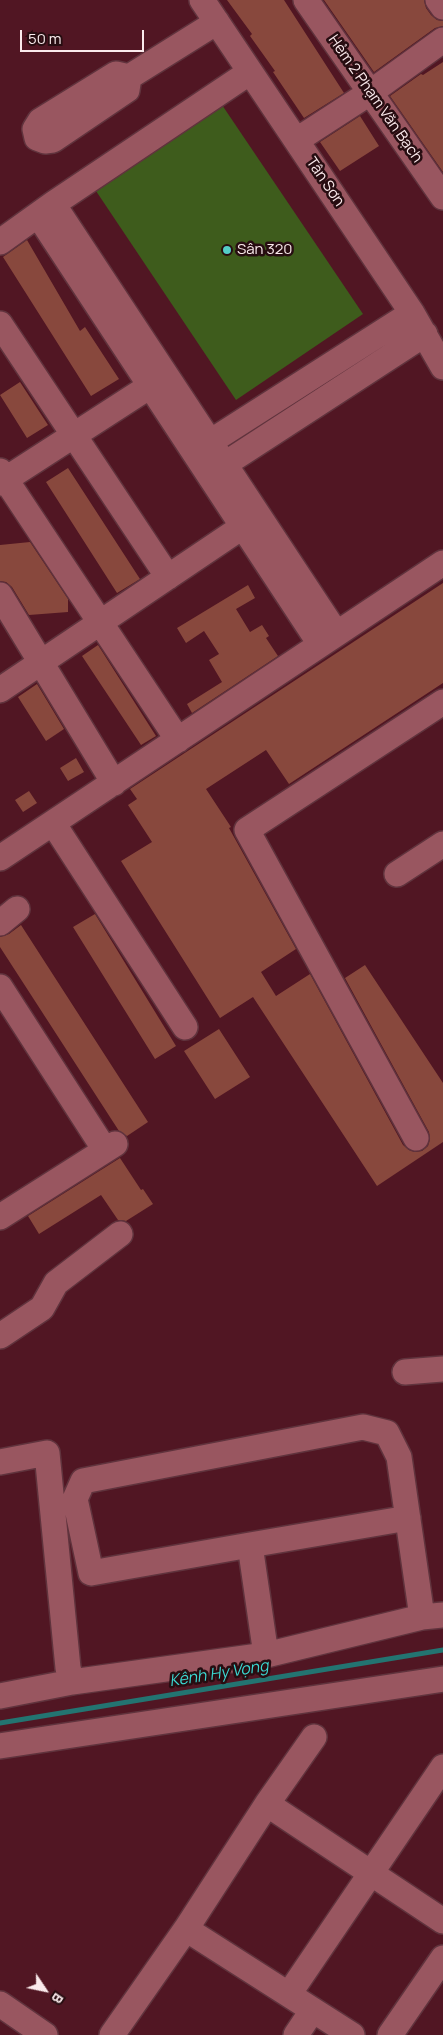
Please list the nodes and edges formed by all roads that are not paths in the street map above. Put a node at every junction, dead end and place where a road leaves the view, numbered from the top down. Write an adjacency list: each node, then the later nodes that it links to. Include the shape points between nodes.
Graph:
1 (202, 0): 5 (street, Tân Sơn)
2 (306, 0): 9 (street, Hẻm 2 Phạm Văn Bạch)
3 (438, 0): 4 (street)
4 (443, 7)
5 (217, 22): 7 (street, Tân Sơn); 8 (street)
6 (443, 40): 9 (street)
7 (250, 72): 10 (street, Tân Sơn); 12 (street)
8 (129, 77)
9 (371, 92): 10 (street); 11 (street, Hẻm 2 Phạm Văn Bạch)
10 (298, 140): 14 (street, Tân Sơn)
11 (443, 198)
12 (46, 209): 13 (street); 18 (street)
13 (0, 242)
14 (412, 313): 16 (street, Tân Sơn); 20 (street)
15 (0, 324): 19 (street)
16 (425, 334): 17 (street, Tân Sơn); 21 (street)
17 (443, 367)
18 (158, 381): 19 (street); 20 (street); 23 (street)
19 (74, 435): 22 (street); 25 (street)
20 (210, 442): 21 (street)
21 (225, 464): 23 (street)
22 (2, 478): 27 (street)
23 (250, 521): 25 (street); 28 (street)
24 (443, 563): 28 (street)
25 (168, 577): 27 (street)
26 (0, 594): 29 (street)
27 (100, 622): 29 (street); 32 (street)
28 (328, 639): 32 (street)
29 (41, 662): 30 (street); 33 (street)
30 (0, 690)
31 (443, 702): 40 (street, via 247,830)
32 (178, 740): 33 (street)
33 (114, 783): 34 (street)
34 (53, 823): 36 (street); 39 (street)
35 (443, 844): 37 (street)
36 (0, 858)
37 (397, 874)
38 (0, 987): 41 (street, via 110,1147)
39 (184, 1027)
40 (416, 1138)
41 (0, 1217)
42 (120, 1234): 43 (street, via 56,1282 42,1308)
43 (0, 1336)
44 (443, 1369): 45 (street)
45 (405, 1372)
46 (0, 1462): 52 (street, via 47,1453)
47 (408, 1518): 48 (street); 48 (street, via 399,1457 387,1433 363,1427 83,1480 75,1499 91,1573); 49 (street)
48 (250, 1544): 50 (street)
49 (432, 1616): 50 (street)
50 (266, 1655): 52 (street)
51 (443, 1680): 55 (street)
52 (72, 1682): 53 (street)
53 (0, 1696)
54 (314, 1737): 57 (street)
55 (0, 1746)
56 (443, 1767): 58 (street)
57 (267, 1804): 58 (street); 60 (street)
58 (371, 1874): 59 (street); 62 (street)
59 (443, 1922)
60 (186, 1929): 62 (street); 66 (street)
61 (443, 1958): 69 (street)
62 (289, 1994): 64 (street)
63 (0, 2004): 65 (street)
64 (312, 2011): 67 (street); 68 (street)
65 (45, 2035)
66 (112, 2035)
67 (296, 2035)
68 (352, 2035)
69 (390, 2035)

